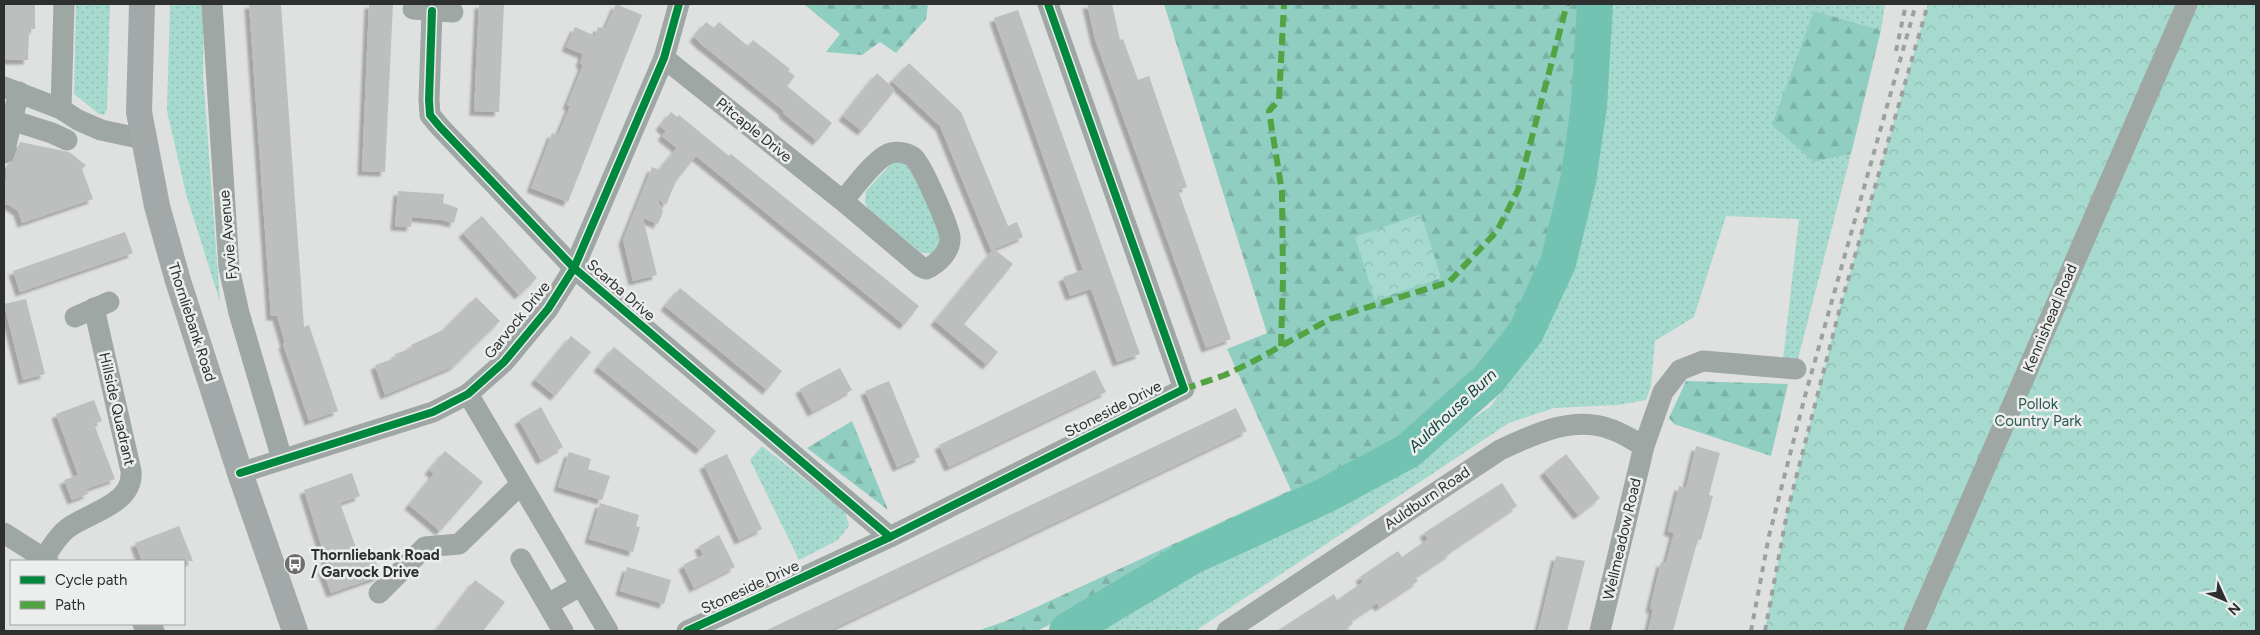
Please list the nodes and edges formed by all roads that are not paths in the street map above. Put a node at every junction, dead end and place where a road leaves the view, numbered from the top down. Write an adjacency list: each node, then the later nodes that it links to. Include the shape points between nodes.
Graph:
1 (64, 4): 10 (street)
2 (142, 4): 12 (main road, Thornliebank Road, via 139,112)
3 (212, 4): 21 (street, Fyvie Avenue, via 229,268 239,314)
4 (679, 4): 8 (street, Garvock Drive)
5 (1048, 4): 25 (street, Stoneside Drive, via 1184,389)
6 (2187, 4): 37 (street, Kennishead Road)
7 (433, 10): 16 (street, Scarba Drive, via 430,115)
8 (664, 58): 15 (street, Pitcaple Drive); 16 (street, Garvock Drive)
9 (11, 90): 10 (street); 11 (street)
10 (61, 109): 12 (street, via 101,130)
11 (11, 120): 13 (street); 14 (street)
12 (143, 139): 22 (main road, Thornliebank Road, via 175,269)
13 (67, 140)
14 (4, 153)
15 (843, 201): 15 (street, Pitcaple Drive, via 882,157 902,152 913,156 944,219 950,237 948,247 933,266 921,267)
16 (574, 268): 19 (street, Garvock Drive, via 548,309 504,362); 25 (street, Scarba Drive)
17 (93, 309): 27 (street, Hillside Quadrant, via 132,482 121,498 67,528)
18 (1796, 369): 20 (street, Wellmeadow Road, via 1703,361 1680,370 1663,392)
19 (468, 394): 21 (street, Garvock Drive, via 433,412); 23 (street)
20 (1644, 446): 35 (street, Auldburn Road, via 1592,424 1566,425 1533,434 1500,450); 36 (street, Wellmeadow Road)
21 (282, 459): 22 (street, Garvock Drive)
22 (240, 473): 31 (main road, Thornliebank Road)
23 (520, 485): 28 (street); 29 (street, via 458,544 424,547)
24 (4, 533): 27 (street)
25 (890, 537): 34 (street, Stoneside Drive)
26 (521, 559): 30 (street)
27 (46, 560)
28 (580, 586): 30 (street); 33 (street)
29 (379, 593)
30 (548, 604): 32 (street)
31 (295, 631)
32 (563, 631)
33 (608, 631)
34 (687, 631)
35 (1227, 631)
36 (1600, 631)
37 (1914, 631)

